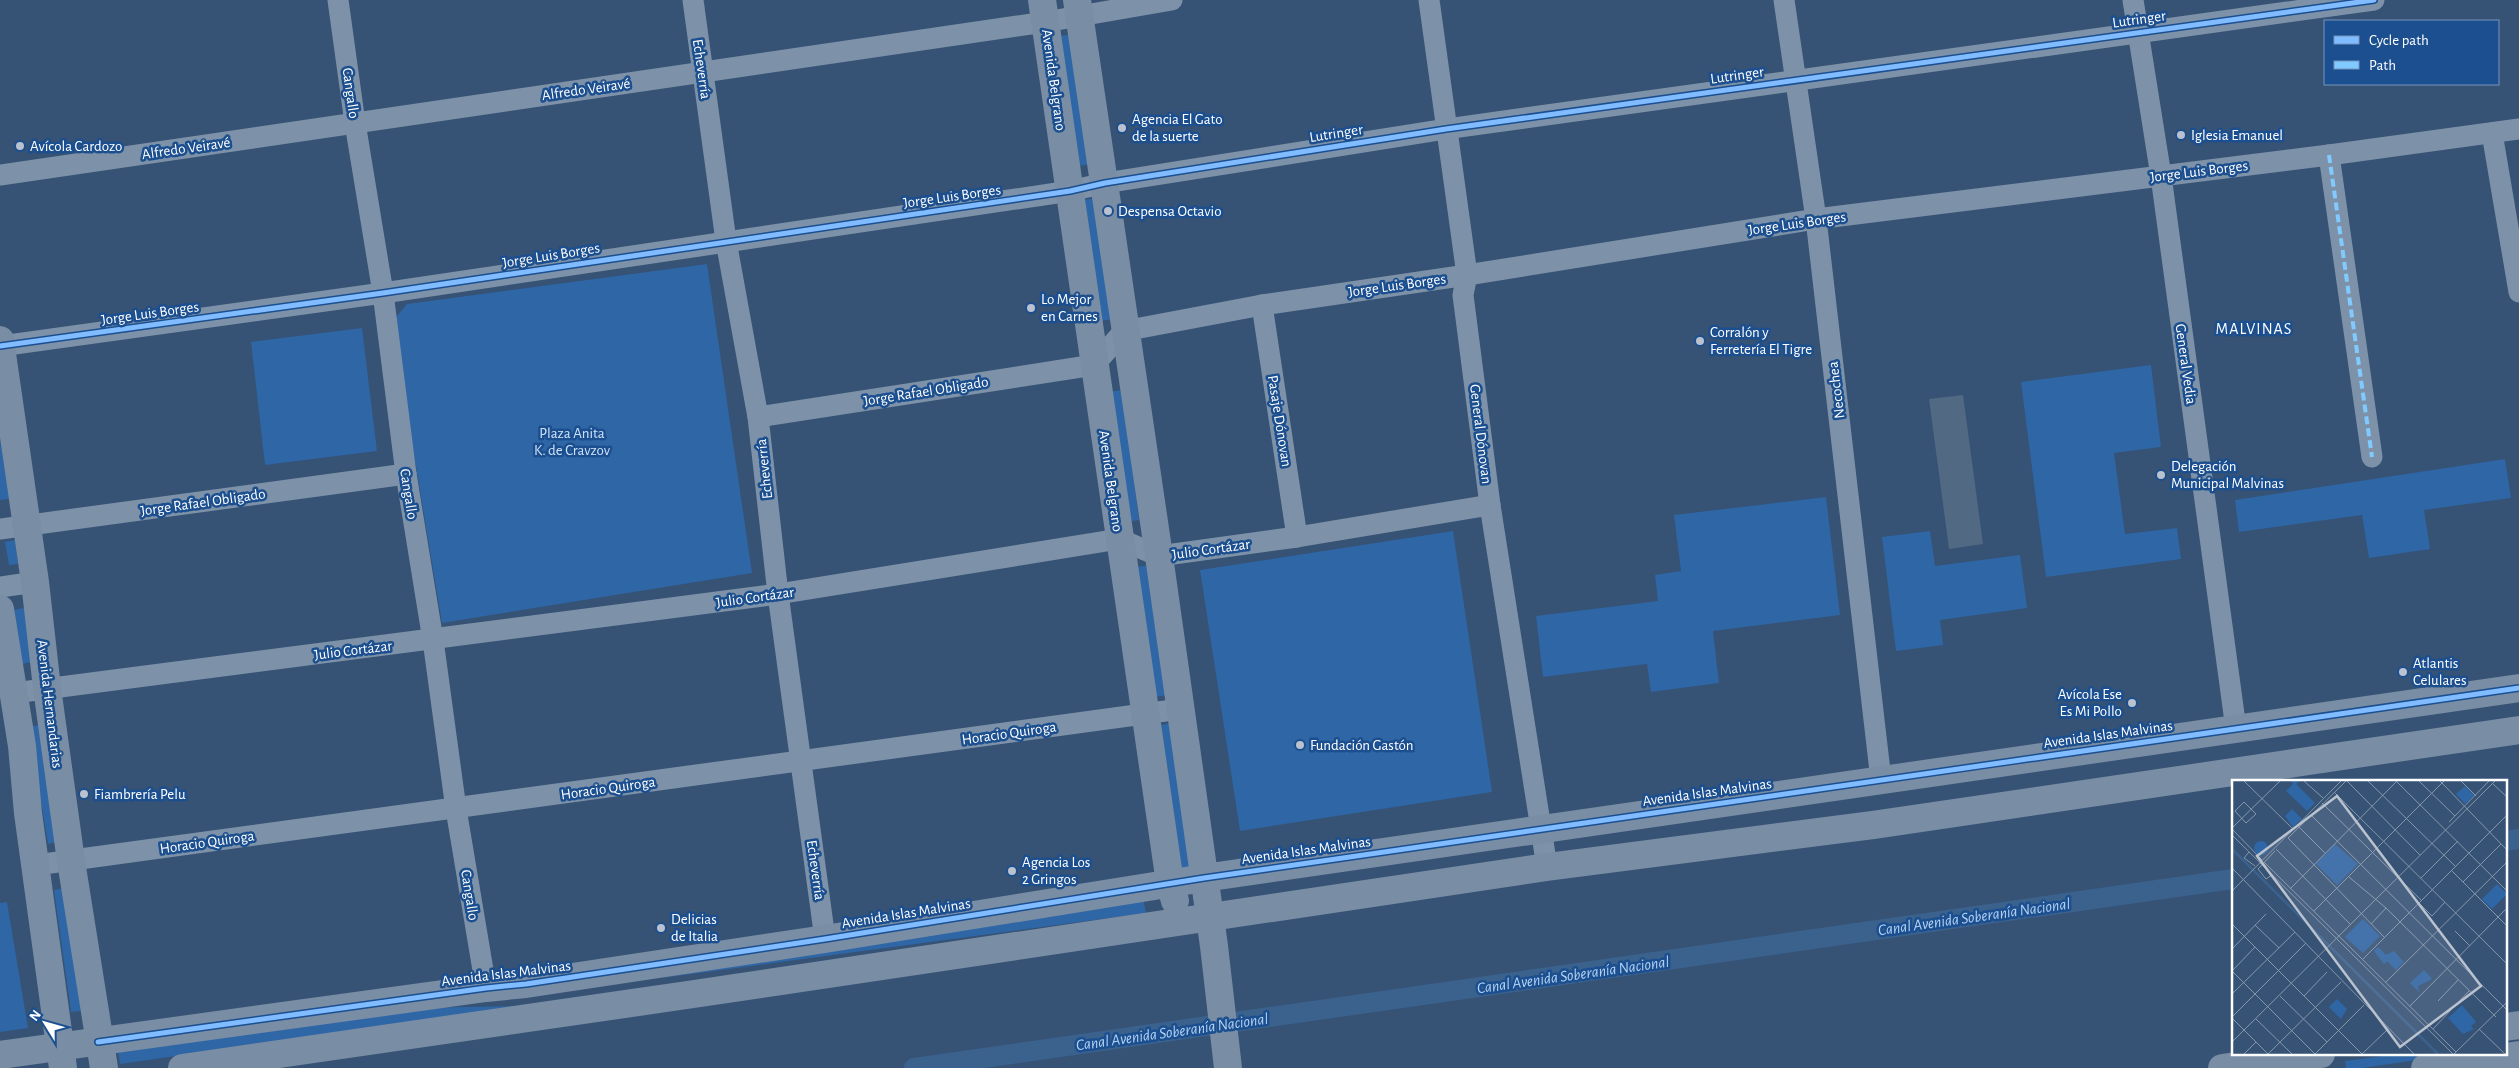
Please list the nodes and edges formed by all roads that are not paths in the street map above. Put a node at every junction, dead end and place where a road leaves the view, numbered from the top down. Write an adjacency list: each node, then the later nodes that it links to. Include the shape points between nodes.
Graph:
1 (338, 0): 13 (street, Cangallo)
2 (693, 0): 11 (street, Echeverría)
3 (1172, 0): 8 (street, Alfredo Veiravé)
4 (1429, 0): 15 (street, General Dónovan)
5 (1784, 0): 12 (street, Necochea)
6 (2133, 0): 10 (street, General Vedia)
7 (2374, 0): 10 (street, Lutringer)
8 (1078, 8): 9 (street, Alfredo Veiravé); 20 (main road)
9 (1044, 11): 11 (street, Alfredo Veiravé); 21 (main road, Avenida Belgrano)
10 (2138, 32): 12 (street, Lutringer); 19 (street, General Vedia)
11 (703, 72): 13 (street, Alfredo Veiravé); 23 (street, Echeverría)
12 (1797, 79): 15 (street, Lutringer); 22 (street, Necochea)
13 (355, 123): 18 (street, Alfredo Veiravé); 26 (street, Cangallo)
14 (2519, 128): 16 (street, Jorge Luis Borges)
15 (1446, 129): 20 (street, Lutringer); 24 (street, General Dónovan)
16 (2492, 133): 17 (street, Jorge Luis Borges); 25 (street)
17 (2329, 155): 19 (street, Jorge Luis Borges); 32 (street)
18 (0, 175)
19 (2160, 176): 22 (street, Jorge Luis Borges); 50 (street, General Vedia)
20 (1105, 183): 21 (street, Jorge Luis Borges); 28 (main road)
21 (1070, 191): 23 (street, Jorge Luis Borges); 30 (main road, Avenida Belgrano)
22 (1816, 219): 24 (street, Jorge Luis Borges); 53 (street, Necochea)
23 (726, 241): 26 (street, Jorge Luis Borges); 31 (street, Echeverría)
24 (1467, 275): 27 (street, Jorge Luis Borges); 34 (street, General Dónovan, via 1463,296)
25 (2519, 292)
26 (383, 293): 29 (street, Jorge Luis Borges); 33 (street, Cangallo)
27 (1262, 305): 28 (street, Jorge Luis Borges); 37 (street, Pasaje Dónovan)
28 (1124, 331): 30 (street); 39 (main road)
29 (0, 344): 35 (main road, Avenida Hernandarias)
30 (1094, 365): 31 (street, Jorge Rafael Obligado); 38 (main road, Avenida Belgrano)
31 (758, 417): 42 (street, Echeverría)
32 (2372, 457)
33 (406, 474): 35 (street, Jorge Rafael Obligado); 44 (street, Cangallo)
34 (1490, 505): 37 (street, Julio Cortázar); 55 (street, General Dónovan)
35 (27, 526): 36 (street, Jorge Rafael Obligado); 40 (main road, Avenida Hernandarias)
36 (0, 529)
37 (1297, 538): 39 (street, Julio Cortázar)
38 (1119, 539): 39 (street, Julio Cortázar); 42 (street, Julio Cortázar); 49 (main road, Avenida Belgrano)
39 (1159, 556): 48 (main road)
40 (35, 582): 41 (street); 45 (main road, Avenida Hernandarias)
41 (0, 587)
42 (778, 594): 44 (street, Julio Cortázar); 52 (street, Echeverría)
43 (0, 609): 47 (main road)
44 (433, 640): 45 (street, Julio Cortázar); 54 (street, Cangallo)
45 (47, 688): 47 (street, Julio Cortázar); 56 (main road, Avenida Hernandarias)
46 (2519, 688): 50 (main road, Avenida Islas Malvinas)
47 (14, 693): 57 (main road)
48 (1180, 709): 49 (street, Horacio Quiroga); 59 (main road)
49 (1146, 714): 52 (street, Horacio Quiroga); 60 (main road, Avenida Belgrano)
50 (2236, 729): 53 (main road, Avenida Islas Malvinas)
51 (2519, 730): 58 (main road, via 1873,825)
52 (801, 762): 54 (street, Horacio Quiroga); 63 (street, Echeverría)
53 (1882, 780): 55 (main road, Avenida Islas Malvinas)
54 (456, 809): 56 (street, Horacio Quiroga); 66 (street, Cangallo)
55 (1542, 829): 58 (street, General Dónovan); 59 (main road, Avenida Islas Malvinas)
56 (71, 861): 57 (street, Horacio Quiroga); 70 (main road, Avenida Hernandarias)
57 (36, 865): 74 (main road)
58 (1547, 867): 61 (main road)
59 (1204, 878): 60 (main road, Avenida Islas Malvinas); 61 (main road)
60 (1170, 883): 62 (main road, Avenida Belgrano); 63 (main road, Avenida Islas Malvinas)
61 (1210, 916): 62 (main road); 64 (main road)
62 (1181, 920): 64 (main road); 67 (main road)
63 (825, 939): 65 (main road, Avenida Islas Malvinas)
64 (1214, 946): 79 (main road)
65 (526, 984): 66 (main road, Avenida Islas Malvinas); 67 (main road)
66 (486, 988): 70 (main road, Avenida Islas Malvinas)
67 (687, 996): 75 (main road)
68 (2519, 1025): 69 (main road)
69 (2506, 1027)
70 (98, 1042): 74 (main road, Avenida Islas Malvinas); 77 (main road, Avenida Hernandarias)
71 (0, 1055): 74 (main road, Avenida Islas Malvinas)
72 (2519, 1055): 81 (main road)
73 (2314, 1056): 76 (main road)
74 (61, 1057)
75 (260, 1062): 78 (main road)
76 (2287, 1064): 80 (main road)
77 (104, 1068)
78 (182, 1068)
79 (1228, 1068)
80 (2222, 1068)
81 (2425, 1068)

